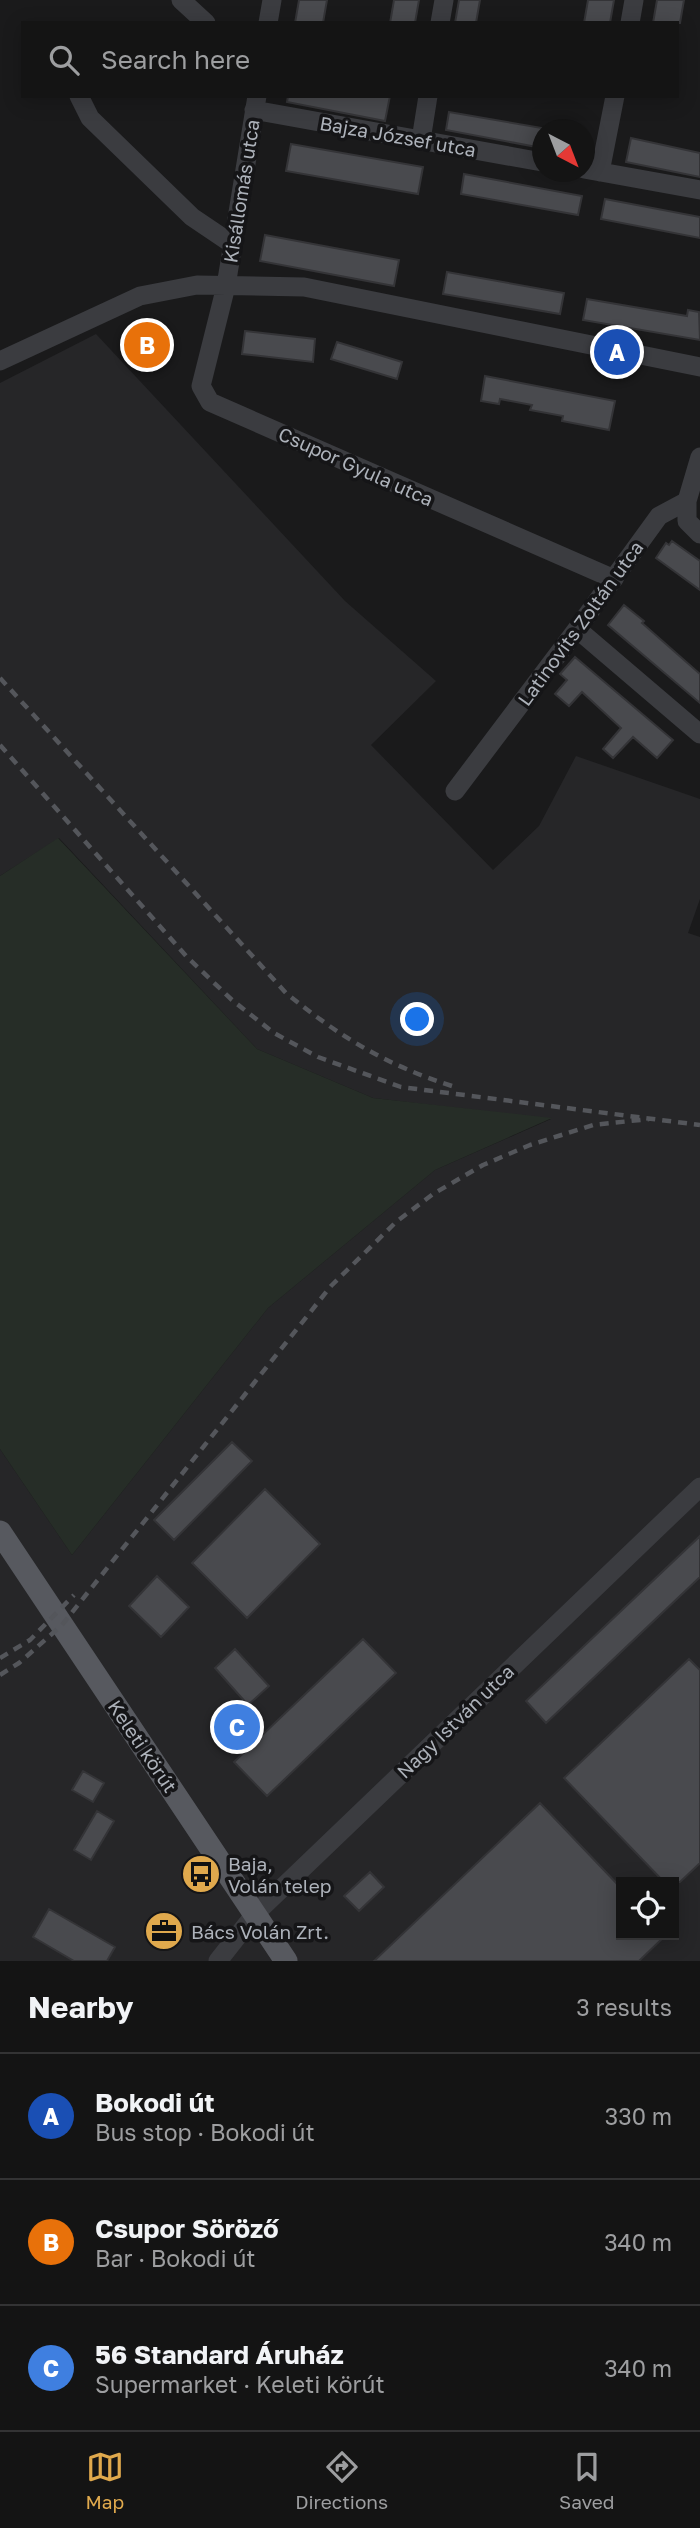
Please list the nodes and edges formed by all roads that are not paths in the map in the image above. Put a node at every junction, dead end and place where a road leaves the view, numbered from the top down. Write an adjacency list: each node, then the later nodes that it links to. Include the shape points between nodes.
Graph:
1 (181, 0): 5 (street)
2 (272, 0): 6 (street)
3 (444, 0): 7 (street)
4 (634, 0): 8 (street)
5 (204, 21)
6 (268, 21)
7 (440, 21)
8 (630, 21)
9 (80, 98): 18 (street, via 90,118 192,217)
10 (428, 98): 13 (street)
11 (614, 98): 15 (street)
12 (256, 103): 13 (street, Bajza József utca); 18 (street, Kisállomás utca)
13 (421, 140): 14 (street, Bajza József utca)
14 (532, 160)
15 (595, 161)
16 (595, 172): 17 (street)
17 (700, 190)
18 (232, 244): 19 (street, Kisállomás utca)
19 (226, 286): 20 (street, via 197,285 140,296); 21 (street, via 304,287); 25 (street, Csupor Gyula utca, via 201,386 210,402)
20 (0, 361)
21 (700, 367)
22 (700, 457): 23 (street)
23 (687, 501): 24 (street, via 687,521); 25 (street, Latinovits Zoltán utca, via 659,516)
24 (700, 534)
25 (614, 579): 26 (street, Latinovits Zoltán utca)
26 (577, 629): 27 (street); 28 (street, Latinovits Zoltán utca)
27 (700, 733)
28 (455, 791)
29 (700, 1487): 31 (street, Nagy István utca)
30 (1, 1534): 31 (main road, Keleti körút)
31 (255, 1914): 32 (street, Nagy István utca); 33 (main road, Keleti körút)
32 (218, 1961)
33 (286, 1961)

